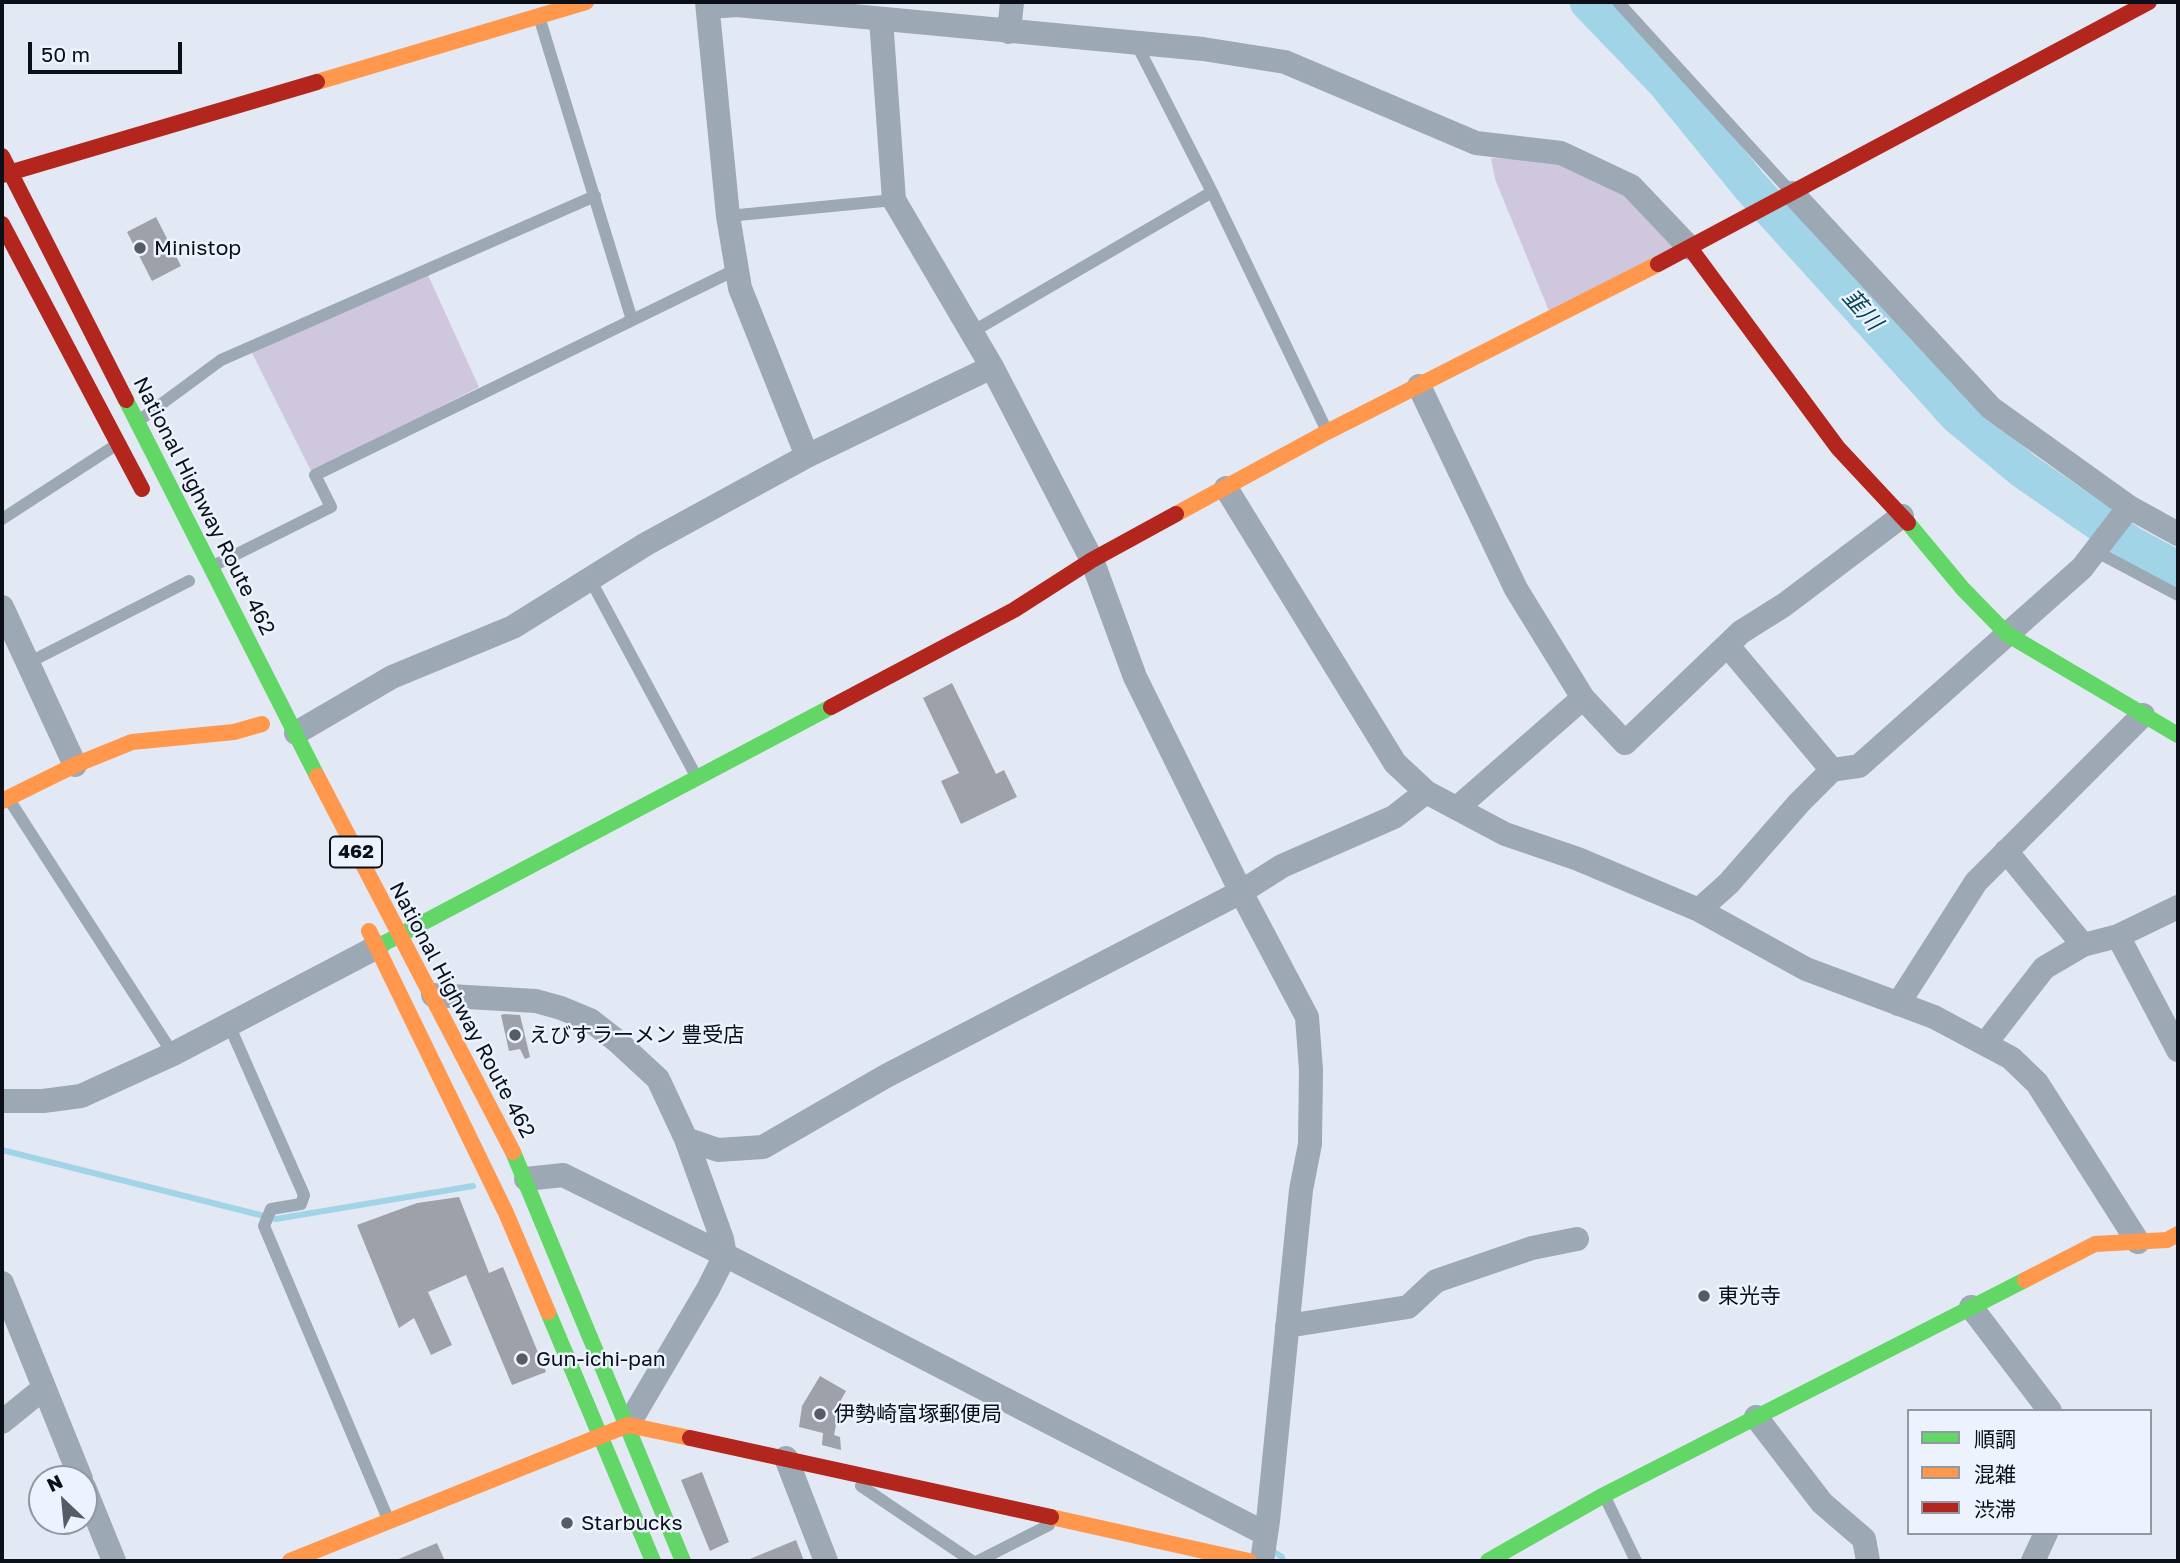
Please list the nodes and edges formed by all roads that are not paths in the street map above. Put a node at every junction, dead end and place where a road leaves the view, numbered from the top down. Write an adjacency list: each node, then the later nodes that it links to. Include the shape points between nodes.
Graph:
1 (586, 2): 6 (main road)
2 (1012, 2): 8 (street)
3 (1618, 2): 13 (lane)
4 (2149, 2): 13 (main road)
5 (707, 4): 7 (street); 16 (street)
6 (539, 16): 11 (main road); 14 (lane)
7 (881, 19): 8 (street); 15 (street)
8 (1009, 32): 9 (street)
9 (1136, 43): 12 (lane); 18 (street, via 1285,62 1476,143 1561,153 1632,186)
10 (2, 156): 11 (main road, National Highway Route 462 / 462)
11 (6, 175): 24 (main road, National Highway Route 462 / 462)
12 (1212, 192): 21 (lane); 25 (lane)
13 (1790, 194): 18 (main road); 30 (street, via 1992,408)
14 (595, 196): 20 (lane); 24 (lane, via 221,360)
15 (894, 200): 16 (lane); 21 (street)
16 (728, 216): 19 (street)
17 (2, 224): 26 (main road)
18 (1690, 248): 23 (main road); 31 (main road, via 1839,448)
19 (737, 269): 20 (lane); 27 (street, via 740,288)
20 (632, 320): 36 (lane, via 315,475 331,507)
21 (972, 332): 22 (street)
22 (992, 367): 27 (street); 35 (street)
23 (1419, 386): 25 (main road); 44 (street, via 1516,589)
24 (138, 422): 36 (main road, National Highway Route 462 / 462)
25 (1327, 432): 28 (main road)
26 (119, 443): 29 (main road); 32 (lane)
27 (807, 456): 37 (street)
28 (1226, 488): 35 (main road); 52 (street, via 1395,763)
29 (148, 501)
30 (2129, 507): 33 (street); 34 (street)
31 (1902, 516): 41 (main road); 42 (street)
32 (2, 519)
33 (2178, 534)
34 (2095, 551): 39 (lane); 41 (street)
35 (1092, 560): 51 (main road, via 1013,610); 56 (street, via 1135,677)
36 (211, 566): 47 (main road, National Highway Route 462 / 462)
37 (590, 579): 47 (street, via 513,627 392,677); 51 (lane)
38 (189, 581): 43 (lane)
39 (2178, 595)
40 (2, 607): 43 (street)
41 (2007, 634): 45 (main road); 50 (street, via 1859,766)
42 (1728, 646): 44 (street, via 1625,743); 50 (street)
43 (28, 663): 49 (street)
44 (1583, 698): 54 (street)
45 (2143, 715): 48 (main road); 55 (street)
46 (262, 724): 49 (main road, via 234,732 132,742)
47 (296, 733): 61 (main road, National Highway Route 462 / 462)
48 (2178, 735)
49 (75, 765): 53 (main road)
50 (1832, 770): 58 (street)
51 (697, 778): 61 (main road)
52 (1426, 792): 54 (street); 56 (street, via 1394,817 1282,866)
53 (5, 799): 68 (lane)
54 (1457, 808): 58 (street, via 1505,834)
55 (2007, 851): 62 (street); 64 (street, via 1976,882)
56 (1241, 892): 70 (street, via 898,1069 763,1147 718,1150); 78 (street, via 1307,1017 1310,1144)
57 (2178, 907): 60 (street)
58 (1699, 910): 64 (street, via 1806,969)
59 (364, 922): 61 (main road, National Highway Route 462 / 462)
60 (2118, 936): 62 (street); 67 (street)
61 (388, 942): 63 (main road, National Highway Route 462 / 462); 65 (street); 84 (main road, National Highway Route 462 / 462)
62 (2083, 945): 66 (street, via 2045,968)
63 (433, 995): 70 (street, via 536,1001 590,1020 658,1079); 71 (main road, National Highway Route 462 / 462)
64 (1899, 1004): 66 (street)
65 (229, 1025): 68 (street); 90 (lane, via 304,1195 301,1204 271,1209 264,1226)
66 (1985, 1044): 74 (street, via 2011,1058 2037,1083)
67 (2178, 1050)
68 (173, 1054): 69 (street, via 81,1096)
69 (2, 1101)
70 (686, 1139): 75 (street, via 722,1239)
71 (526, 1179): 75 (street, via 563,1175); 83 (main road, National Highway Route 462 / 462)
72 (2178, 1234): 74 (main road, via 2167,1240)
73 (1577, 1238): 78 (street, via 1532,1248 1436,1281 1408,1307)
74 (2138, 1242): 77 (main road, via 2095,1244)
75 (722, 1261): 83 (street); 92 (street)
76 (2, 1283): 79 (street)
77 (1971, 1307): 80 (street); 81 (main road)
78 (1287, 1326): 92 (street)
79 (44, 1388): 82 (street); 86 (street)
80 (2048, 1409)
81 (1756, 1417): 88 (main road); 106 (street, via 1822,1503 1864,1539)
82 (2, 1422)
83 (628, 1425): 84 (main road); 85 (main road); 98 (main road, National Highway Route 462 / 462)
84 (601, 1436): 90 (main road); 97 (main road, National Highway Route 462 / 462)
85 (786, 1458): 87 (main road); 99 (street)
86 (75, 1465)
87 (850, 1472): 89 (main road); 100 (lane, via 862,1488)
88 (1604, 1495): 104 (main road); 105 (lane)
89 (1061, 1519): 94 (main road); 101 (lane)
90 (389, 1521): 96 (main road)
91 (98, 1522): 95 (street)
92 (1266, 1534): 103 (street)
93 (2045, 1535): 107 (street)
94 (1215, 1557): 102 (main road)
95 (114, 1561)
96 (290, 1561)
97 (653, 1561)
98 (683, 1561)
99 (825, 1561)
100 (972, 1561)
101 (978, 1561)
102 (1249, 1561)
103 (1262, 1561)
104 (1488, 1561)
105 (1636, 1561)
106 (1868, 1561)
107 (2033, 1561)

